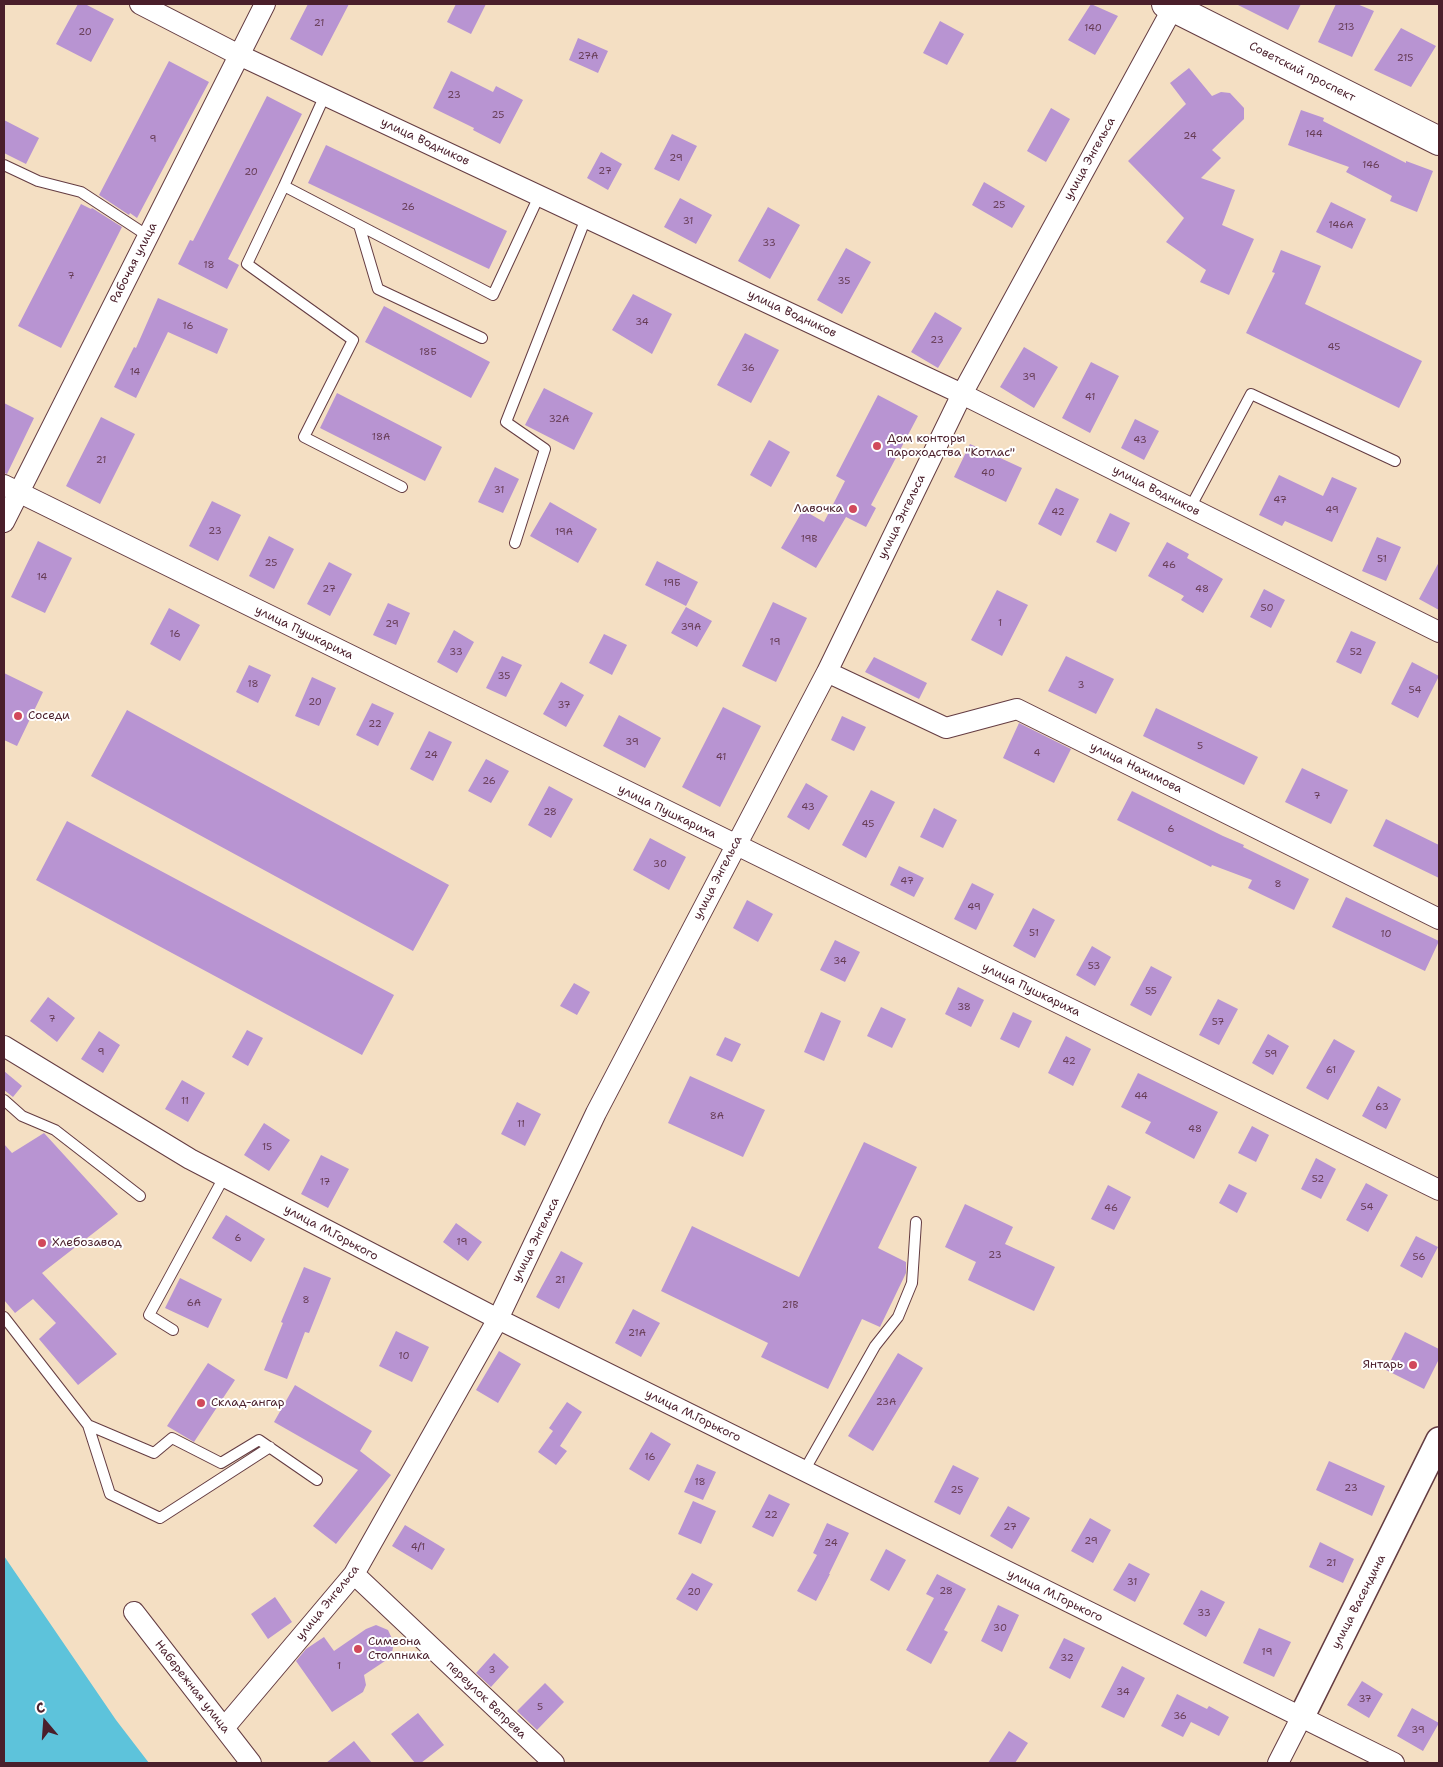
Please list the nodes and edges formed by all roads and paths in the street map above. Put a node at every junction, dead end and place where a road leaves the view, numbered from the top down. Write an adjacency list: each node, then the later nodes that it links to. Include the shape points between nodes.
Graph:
1 (265, 4): 4 (street, Рабочая улица)
2 (1171, 5): 6 (main road, Советский проспект); 14 (street, улица Энгельса)
3 (149, 6): 4 (street, улица Водников)
4 (239, 55): 5 (street, улица Водников); 12 (street, Рабочая улица)
5 (325, 95): 8 (lane); 9 (street, улица Водников)
6 (1439, 141)
7 (4, 165): 12 (lane, via 38,180 81,192)
8 (284, 186): 11 (lane); 16 (lane, via 247,264 353,340 304,437)
9 (539, 196): 10 (street, улица Водников); 11 (lane, via 493,295)
10 (586, 218): 14 (street, улица Водников); 20 (lane, via 506,422 545,449)
11 (359, 225): 13 (lane, via 378,289)
12 (148, 236): 17 (street, Рабочая улица)
13 (482, 338)
14 (962, 394): 18 (street, улица Водников); 22 (street, улица Энгельса)
15 (1395, 461): 18 (lane, via 1251,394)
16 (402, 487)
17 (11, 489): 19 (street, Рабочая улица); 23 (street, улица Пушкариха)
18 (1190, 508): 21 (street, улица Водников)
19 (4, 522)
20 (515, 543)
21 (1439, 632)
22 (827, 672): 23 (street, улица Энгельса); 24 (street, улица Нахимова, via 946,728 1016,709)
23 (735, 845): 28 (street, улица Пушкариха); 32 (street, улица Энгельса, via 596,1113)
24 (1439, 919)
25 (4, 1046): 27 (street, улица М.Горького)
26 (4, 1100): 29 (lane, via 22,1116 55,1130)
27 (224, 1177): 32 (street, улица М.Горького); 33 (lane, via 149,1315)
28 (1439, 1190)
29 (140, 1196)
30 (916, 1222): 37 (lane, via 912,1283 898,1317 875,1346)
31 (4, 1317): 34 (lane)
32 (498, 1320): 37 (street, улица М.Горького); 39 (street, улица Энгельса)
33 (173, 1330)
34 (88, 1425): 36 (lane, via 154,1453 172,1438 221,1463 259,1440); 36 (lane, via 110,1494 160,1518)
35 (1439, 1440): 41 (street, улица Васендина)
36 (270, 1447): 38 (lane)
37 (804, 1471): 41 (street, улица М.Горького)
38 (317, 1480)
39 (354, 1574): 42 (street, улица Энгельса); 44 (street, переулок Вепрева)
40 (134, 1612): 42 (street, Набережная улица)
41 (1301, 1718): 45 (street, улица Васендина); 46 (street, улица М.Горького)
42 (224, 1728): 43 (street, Набережная улица)
43 (250, 1763)
44 (554, 1763)
45 (1278, 1763)
46 (1394, 1763)

